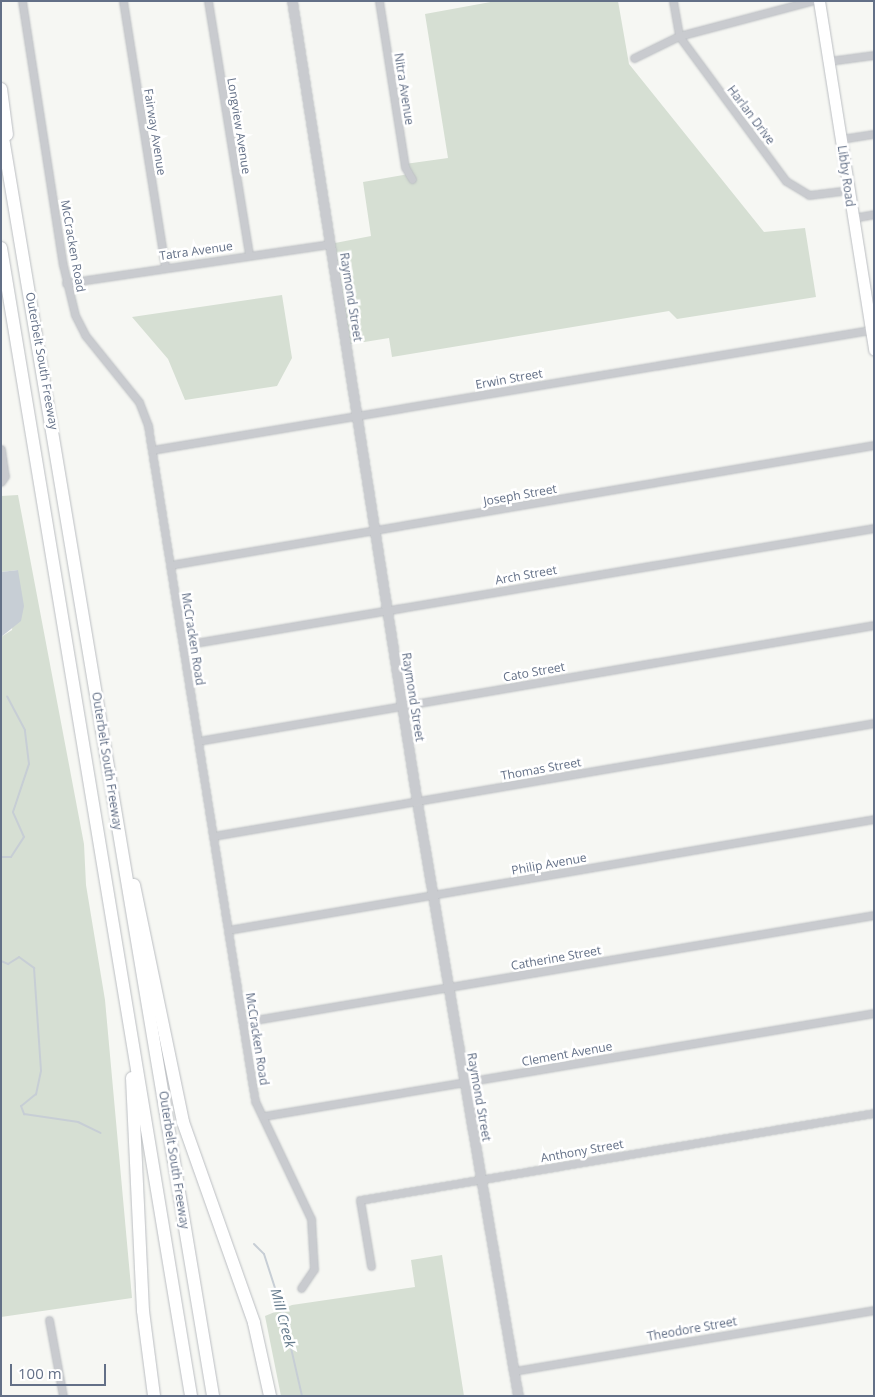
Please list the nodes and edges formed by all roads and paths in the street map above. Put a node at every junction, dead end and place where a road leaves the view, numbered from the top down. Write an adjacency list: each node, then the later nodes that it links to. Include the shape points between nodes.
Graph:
1 (22, 1): 26 (street, McCracken Road)
2 (123, 1): 25 (street, Fairway Avenue)
3 (208, 1): 24 (street, Longview Avenue)
4 (292, 1): 22 (street, Raymond Street)
5 (379, 1): 17 (street, Nitra Avenue, via 406,167)
6 (673, 1): 9 (street, Harlan Drive)
7 (811, 1): 9 (street)
8 (819, 1): 12 (main road, Libby Road)
9 (679, 36): 11 (street); 18 (street, Harlan Drive, via 797,191 809,195)
10 (874, 55): 12 (street)
11 (634, 58)
12 (829, 61): 16 (main road, Libby Road)
13 (1, 89): 21 (highway)
14 (1, 126): 21 (highway, Outerbelt South Freeway)
15 (874, 134): 16 (street)
16 (841, 139): 18 (main road, Libby Road)
17 (412, 178)
18 (848, 190): 20 (main road, Libby Road)
19 (874, 214): 20 (street)
20 (852, 218): 27 (main road, Libby Road)
21 (21, 236): 47 (highway, Outerbelt South Freeway)
22 (330, 244): 24 (street, Tatra Avenue); 29 (street, Raymond Street)
23 (1, 248): 54 (highway, Outerbelt South Freeway)
24 (249, 255): 25 (street, Tatra Avenue)
25 (165, 267): 26 (street, Tatra Avenue)
26 (66, 283): 32 (street, McCracken Road, via 85,335 139,402)
27 (870, 330): 28 (main road, Libby Road); 29 (street, Erwin Street)
28 (874, 350)
29 (357, 416): 32 (street, Erwin Street); 36 (street, Raymond Street)
30 (874, 445): 36 (street, Joseph Street)
31 (1, 449): 33 (street)
32 (152, 450): 37 (street, McCracken Road)
33 (2, 454): 34 (street, via 5,476)
34 (1, 482)
35 (874, 528): 38 (street, Arch Street)
36 (374, 531): 37 (street, Joseph Street); 38 (street, Raymond Street)
37 (170, 565): 40 (street, McCracken Road)
38 (386, 611): 40 (street, Arch Street); 41 (street, Raymond Street)
39 (874, 625): 41 (street, Cato Street)
40 (183, 646): 43 (street, McCracken Road)
41 (402, 706): 43 (street, Cato Street); 44 (street, Raymond Street)
42 (874, 723): 44 (street, Thomas Street)
43 (198, 741): 46 (street, McCracken Road)
44 (417, 801): 46 (street, Thomas Street); 48 (street, Raymond Street)
45 (874, 819): 48 (street, Philip Avenue)
46 (213, 836): 50 (street, McCracken Road)
47 (121, 846): 67 (highway, Outerbelt South Freeway); 68 (highway, via 139,900 182,1117 254,1323)
48 (432, 895): 50 (street, Philip Avenue); 51 (street, Raymond Street)
49 (874, 916): 51 (street, Catherine Street)
50 (228, 930): 53 (street, McCracken Road)
51 (448, 988): 53 (street, Catherine Street); 55 (street, Raymond Street)
52 (874, 1013): 55 (street, Clement Avenue)
53 (243, 1022): 57 (street, McCracken Road, via 255,1101)
54 (132, 1038): 65 (highway, via 143,1311); 66 (highway, Outerbelt South Freeway)
55 (464, 1082): 57 (street, Clement Avenue); 58 (street, Raymond Street)
56 (874, 1113): 58 (street, Anthony Street)
57 (264, 1116): 60 (street, McCracken Road, via 311,1219 314,1269)
58 (481, 1179): 59 (street, Anthony Street, via 360,1200); 63 (street, Raymond Street)
59 (371, 1266)
60 (301, 1288)
61 (874, 1310): 63 (street, Theodore Street)
62 (49, 1320): 64 (street)
63 (514, 1371): 69 (street, Raymond Street)
64 (63, 1396)
65 (154, 1396)
66 (191, 1396)
67 (213, 1396)
68 (270, 1396)
69 (518, 1396)

